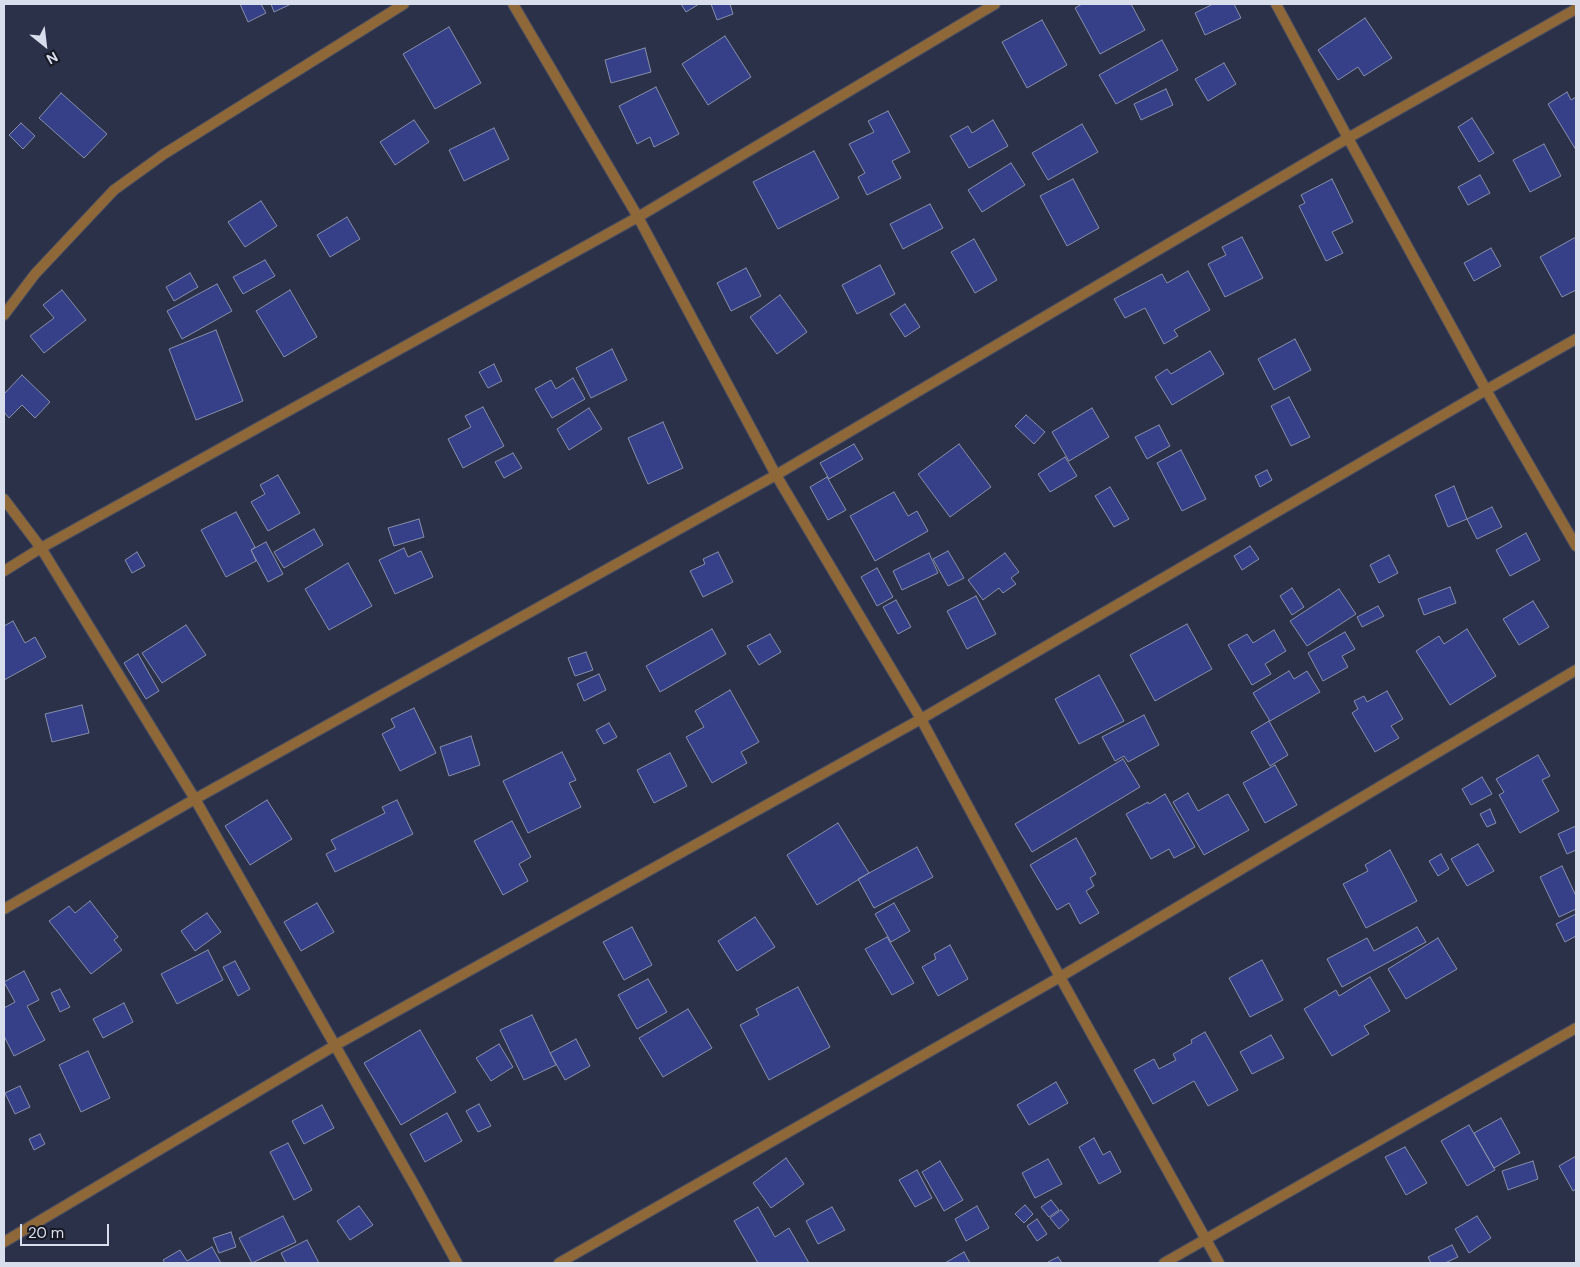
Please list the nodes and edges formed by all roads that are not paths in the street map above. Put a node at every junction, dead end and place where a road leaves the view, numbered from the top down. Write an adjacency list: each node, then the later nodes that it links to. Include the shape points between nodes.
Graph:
1 (404, 4): 8 (street, via 164,154 114,190 35,274)
2 (513, 4): 7 (street)
3 (995, 4): 7 (street)
4 (1276, 4): 6 (street)
5 (1576, 9): 6 (street)
6 (1348, 138): 10 (street); 11 (street)
7 (638, 217): 11 (street); 14 (street)
8 (4, 315)
9 (1576, 340): 10 (street)
10 (1486, 390): 13 (street); 17 (street)
11 (776, 474): 17 (street); 18 (street)
12 (4, 499): 14 (street)
13 (1576, 546)
14 (40, 548): 15 (street); 18 (street)
15 (4, 571)
16 (1576, 670): 20 (street)
17 (921, 719): 20 (street); 22 (street)
18 (195, 799): 19 (street); 22 (street)
19 (4, 909)
20 (1060, 977): 23 (street); 26 (street)
21 (1576, 1028): 23 (street)
22 (334, 1046): 24 (street); 25 (street)
23 (1205, 1239): 27 (street); 28 (street)
24 (4, 1242)
25 (457, 1263)
26 (559, 1263)
27 (1164, 1263)
28 (1219, 1263)

